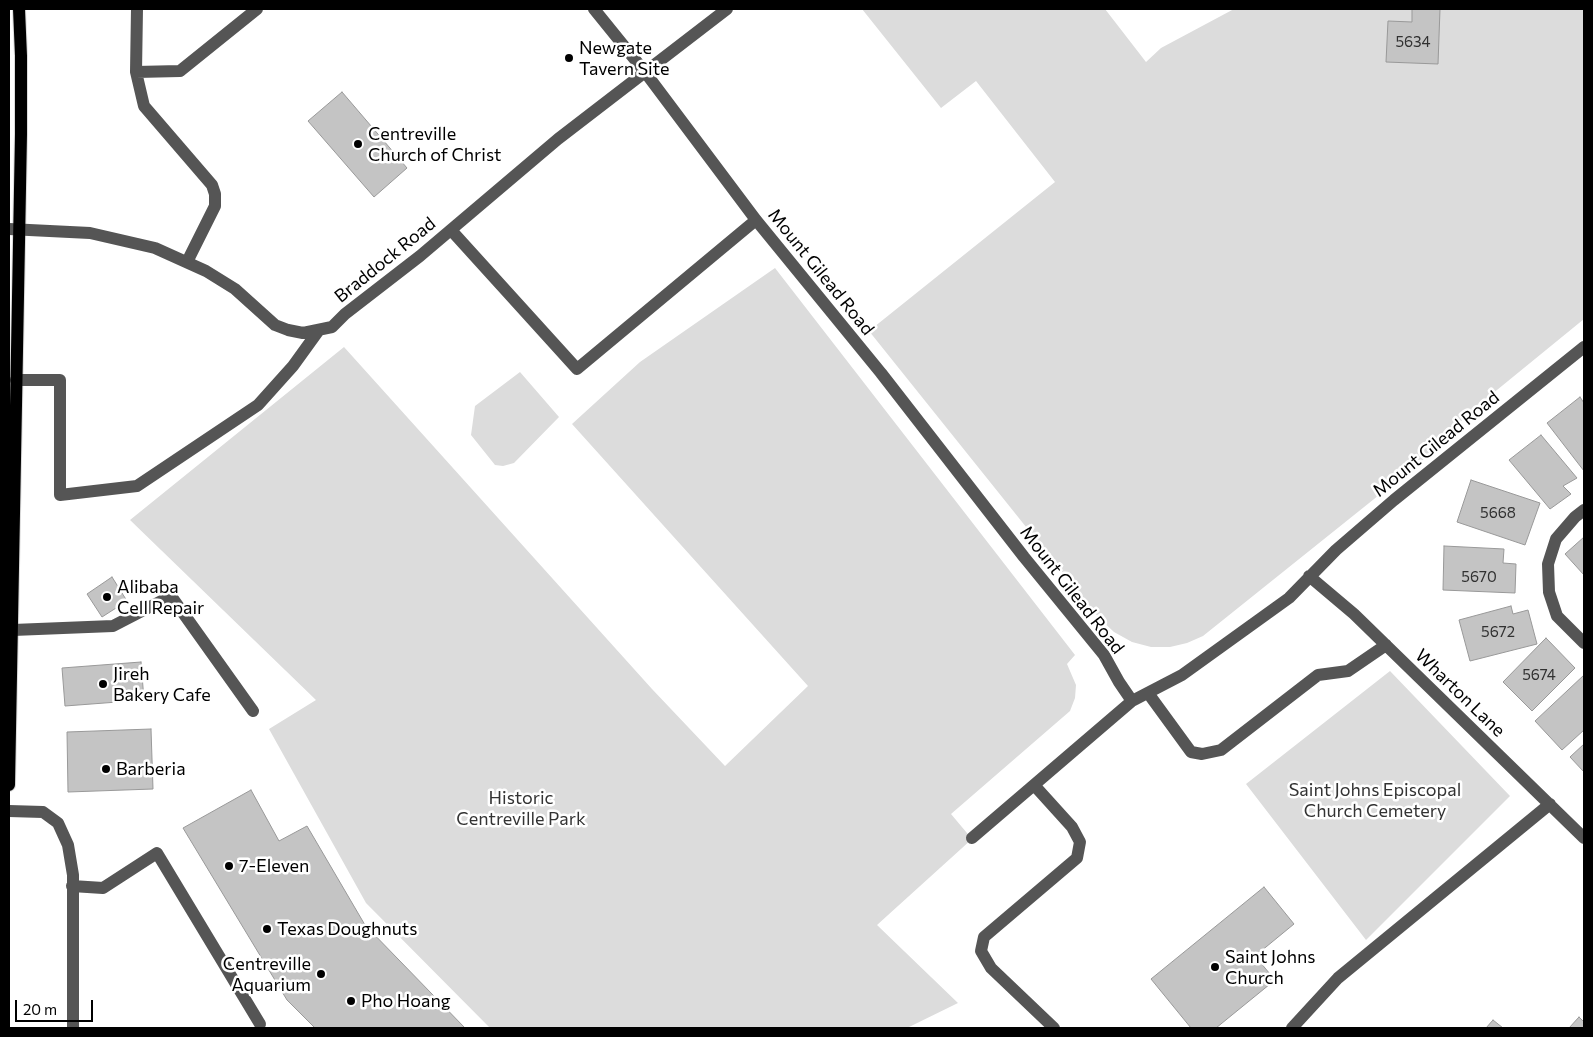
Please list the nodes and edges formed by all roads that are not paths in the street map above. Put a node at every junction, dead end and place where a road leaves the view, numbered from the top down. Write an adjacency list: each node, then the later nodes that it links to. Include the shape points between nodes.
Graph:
1 (19, 9): 9 (main road, via 21,114)
2 (137, 9): 6 (street)
3 (257, 9): 6 (street, via 180,71)
4 (594, 9): 7 (street, Mount Gilead Road)
5 (727, 9): 7 (street, Braddock Road)
6 (136, 72): 11 (street, via 144,106 212,184 215,194 215,206)
7 (645, 72): 8 (street, Mount Gilead Road); 10 (street, Braddock Road, via 558,139)
8 (756, 220): 10 (street, via 577,369); 21 (street, Mount Gilead Road, via 1104,655)
9 (14, 229): 11 (street, Braddock Road, via 90,233 156,248); 14 (main road)
10 (451, 230): 12 (street, Braddock Road, via 332,326)
11 (187, 262): 12 (street, Braddock Road, via 234,289 275,324 303,333)
12 (319, 330): 14 (street, via 293,366 258,405 137,486 60,495 60,380)
13 (1583, 350): 16 (street, Mount Gilead Road, via 1394,500)
14 (16, 380): 17 (main road)
15 (1584, 510): 18 (street, via 1556,539 1548,564 1549,592 1557,616)
16 (1309, 576): 19 (street, Wharton Lane); 20 (street, Mount Gilead Road, via 1289,598 1182,675)
17 (13, 630): 22 (street, via 113,626 171,596); 23 (main road)
18 (1584, 643)
19 (1386, 645): 20 (street, via 1348,671 1318,675 1221,750 1202,754 1191,752); 25 (street, Wharton Lane)
20 (1148, 693): 21 (street, Mount Gilead Road)
21 (1132, 701): 24 (street)
22 (253, 711)
23 (9, 785)
24 (1034, 785): 27 (street); 32 (street, via 1072,827 1080,842 1077,858 984,937 982,952 991,968)
25 (1550, 804): 28 (street, Wharton Lane); 33 (street, via 1338,978)
26 (9, 810): 29 (street, via 43,812 58,823 68,845)
27 (972, 838)
28 (1584, 838)
29 (72, 886): 30 (street, via 103,888 157,853); 31 (street)
30 (260, 1027)
31 (73, 1028)
32 (1054, 1028)
33 (1292, 1028)

